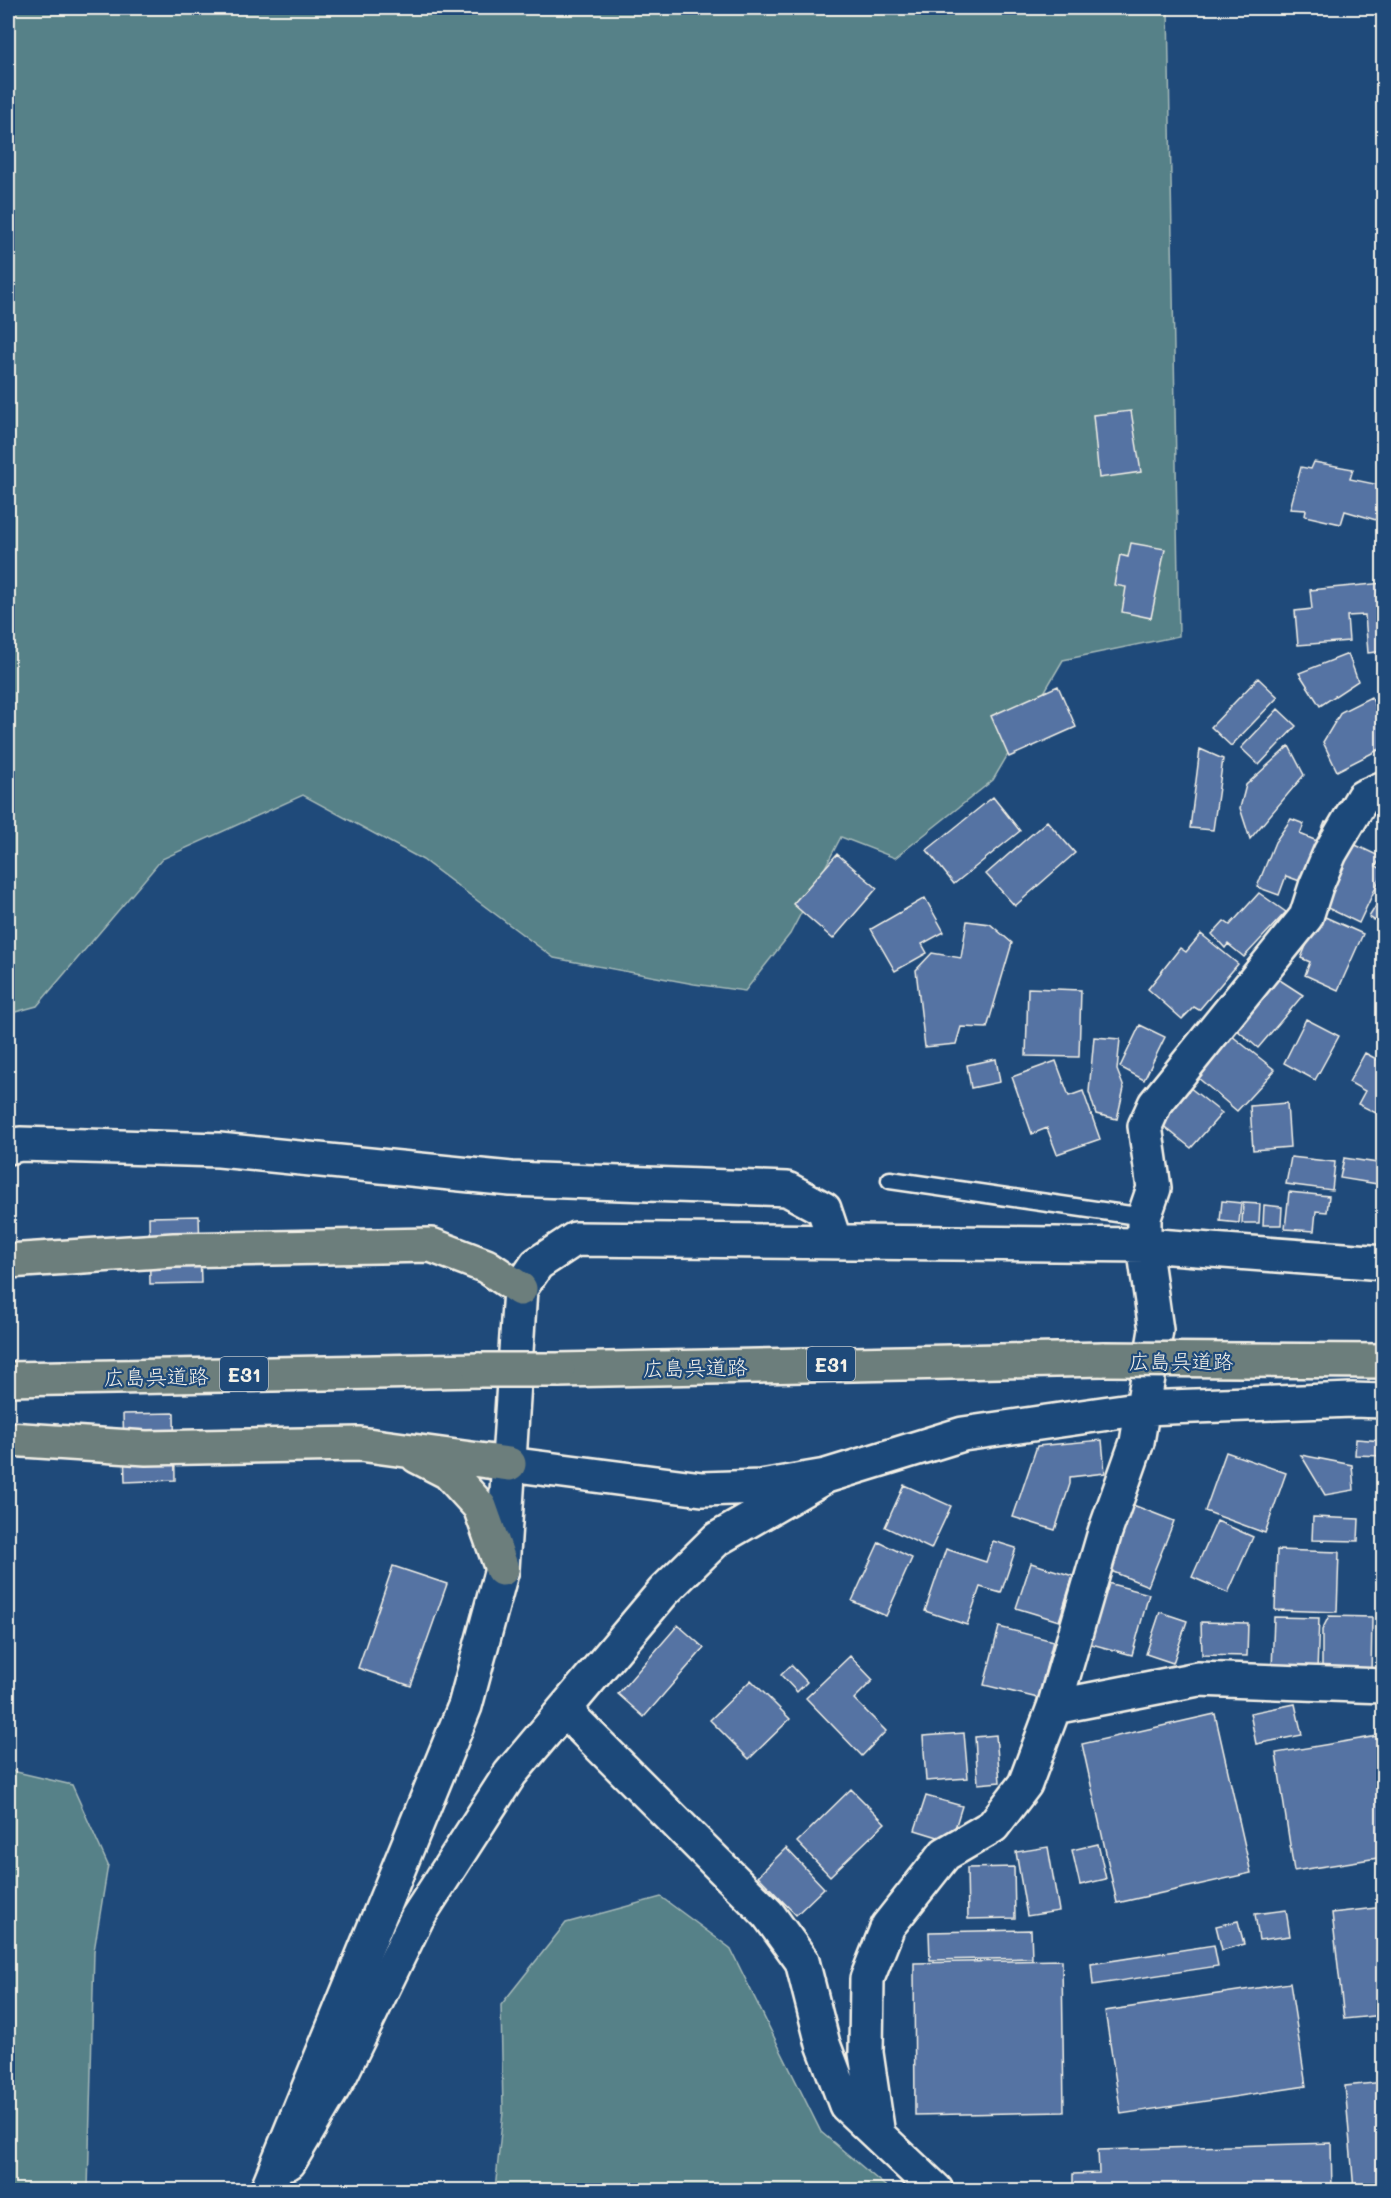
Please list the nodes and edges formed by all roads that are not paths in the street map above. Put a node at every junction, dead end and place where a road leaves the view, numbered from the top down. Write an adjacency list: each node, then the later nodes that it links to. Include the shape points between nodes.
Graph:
1 (1383, 788): 4 (street, via 1363,797 1330,853 1306,917 1155,1104 1144,1126 1154,1188)
2 (8, 1147): 5 (street, via 20,1144 219,1150 511,1179 787,1189 824,1209)
3 (890, 1180): 4 (lane)
4 (1144, 1231): 5 (street); 7 (street); 12 (street, via 1156,1330)
5 (835, 1242): 8 (street, via 575,1239 537,1264)
6 (8, 1261): 8 (highway, via 174,1250 432,1245 486,1266)
7 (1383, 1263)
8 (520, 1289): 15 (street)
9 (1383, 1361): 10 (highway, 広島呉道路 / E31, bridge, via 1104,1359)
10 (8, 1379)
11 (1383, 1401): 12 (street)
12 (1144, 1408): 16 (street, via 963,1434); 19 (street, via 1137,1442 1105,1532)
13 (8, 1439): 14 (highway, via 146,1448 360,1444)
14 (404, 1449): 15 (highway); 17 (highway, via 448,1472 480,1507)
15 (509, 1464): 16 (street, via 702,1489 761,1487); 17 (street)
16 (826, 1476): 20 (street, via 717,1539 664,1591)
17 (502, 1569): 22 (street, via 465,1706)
18 (1383, 1686): 19 (street, via 1198,1678)
19 (1054, 1707): 21 (street, via 1025,1784 993,1826 945,1854 888,1926 867,1979 866,2053)
20 (564, 1710): 21 (street, via 768,1914 802,1961 823,2044 846,2105); 23 (street, via 510,1774 417,1918 341,2074)
21 (878, 2135): 24 (street)
22 (267, 2190)
23 (272, 2190)
24 (936, 2190)

